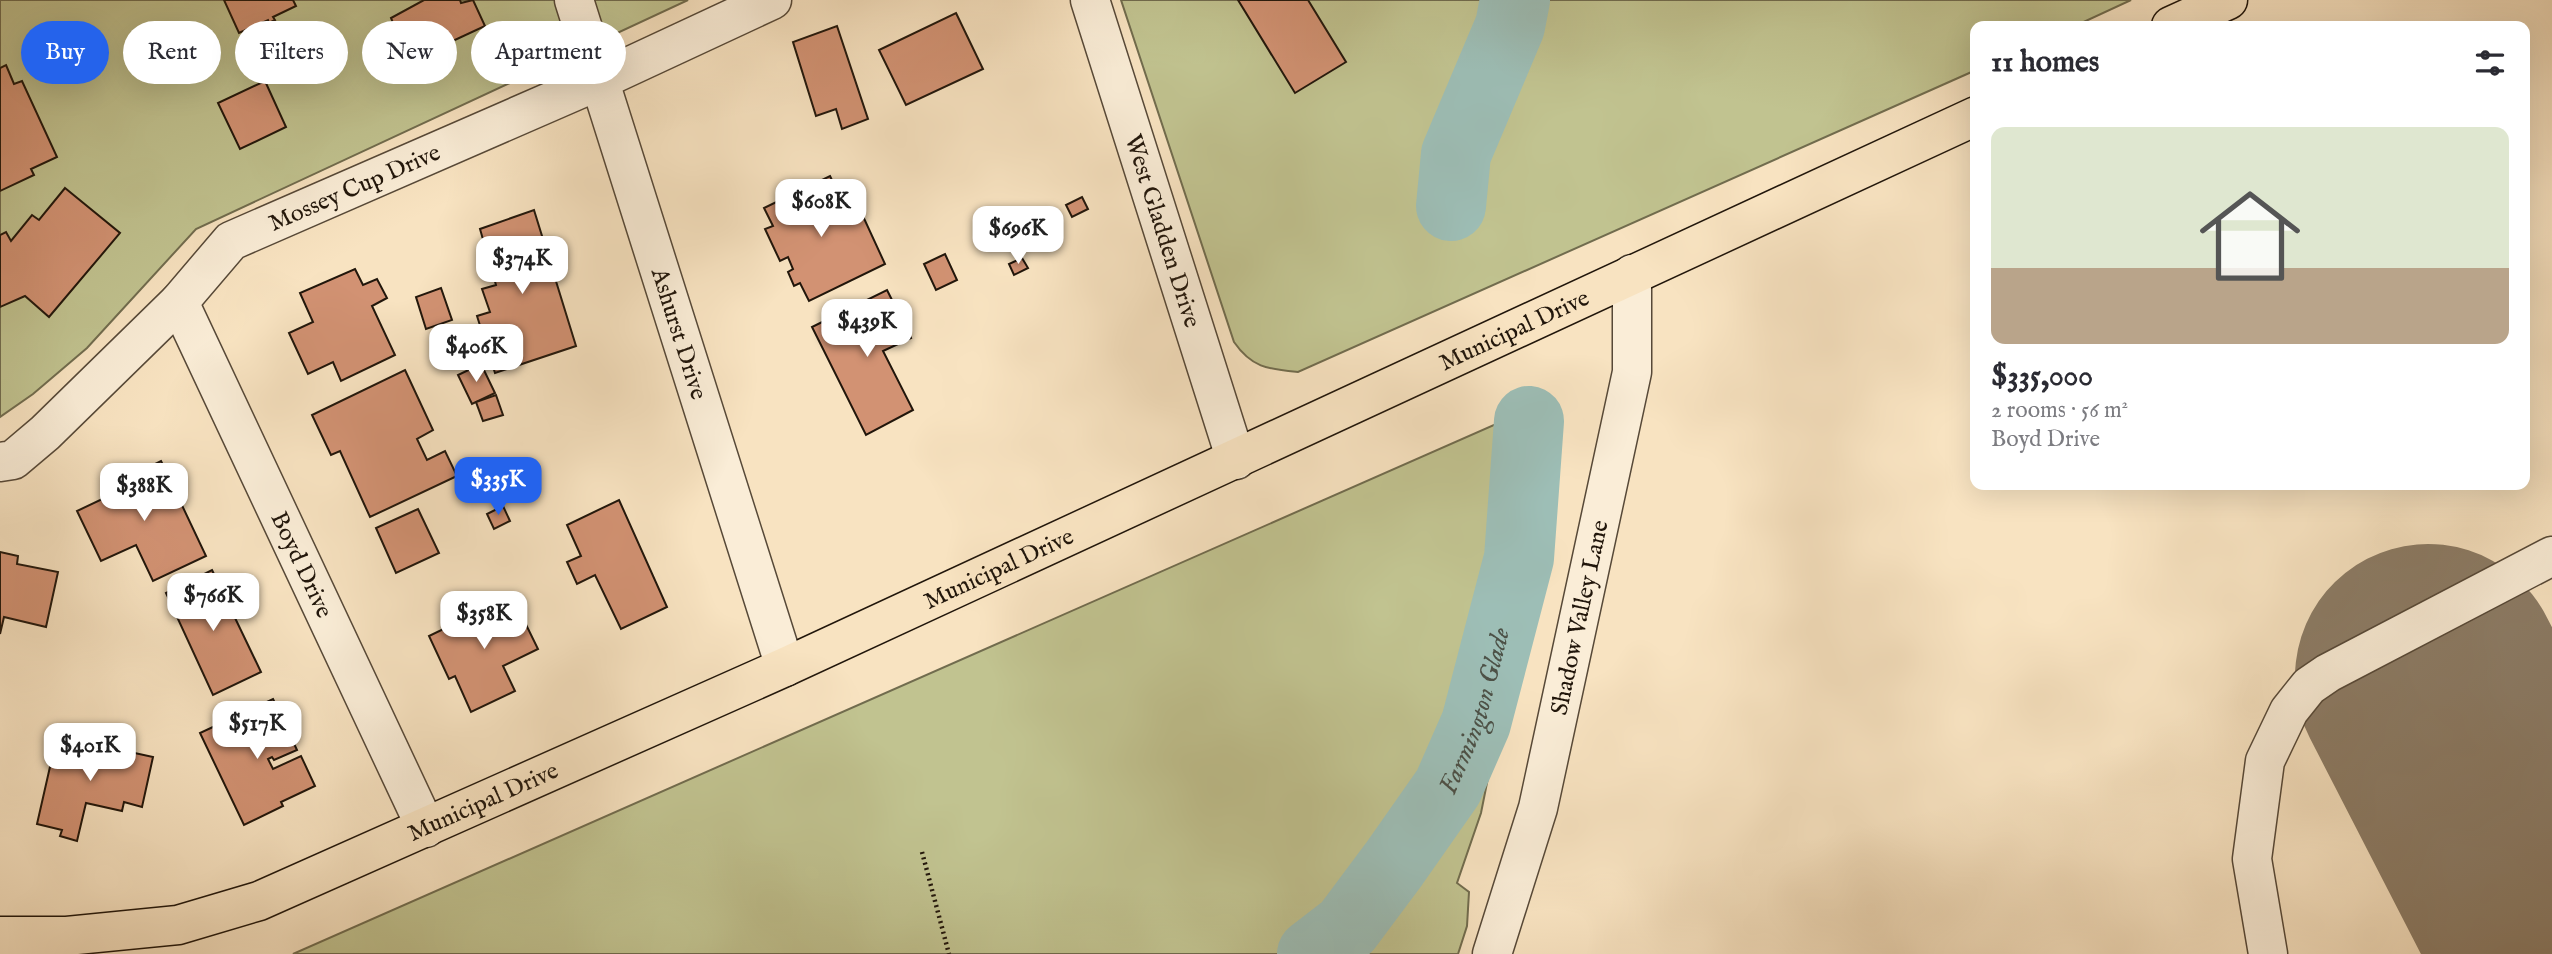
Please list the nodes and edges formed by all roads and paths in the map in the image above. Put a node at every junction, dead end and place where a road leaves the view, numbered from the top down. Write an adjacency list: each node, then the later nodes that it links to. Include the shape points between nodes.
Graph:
1 (574, 0): 5 (street, Ashurst Drive)
2 (772, 0): 7 (street, Mossey Cup Drive)
3 (1090, 0): 13 (street, West Gladden Drive)
4 (2228, 0): 6 (main road)
5 (580, 21)
6 (2182, 21)
7 (626, 68)
8 (591, 84): 12 (street, Mossey Cup Drive, via 231,241)
9 (599, 84): 16 (street, Ashurst Drive)
10 (1970, 119): 11 (main road, Municipal Drive)
11 (1632, 274): 13 (main road, Municipal Drive); 21 (street, Shadow Valley Lane, via 1632,372 1538,808)
12 (179, 302): 14 (street, Mossey Cup Drive, via 45,433 13,460); 17 (street, Boyd Drive)
13 (1237, 460): 16 (main road, Municipal Drive)
14 (0, 462)
15 (2552, 556): 22 (street, via 2328,673 2309,686 2289,711 2265,761 2252,859)
16 (785, 667): 17 (main road, Municipal Drive)
17 (426, 828): 19 (main road, Municipal Drive, via 259,901 178,925 67,936)
18 (922, 852): 20 (path)
19 (0, 936)
20 (949, 954)
21 (1492, 954)
22 (2268, 954)

